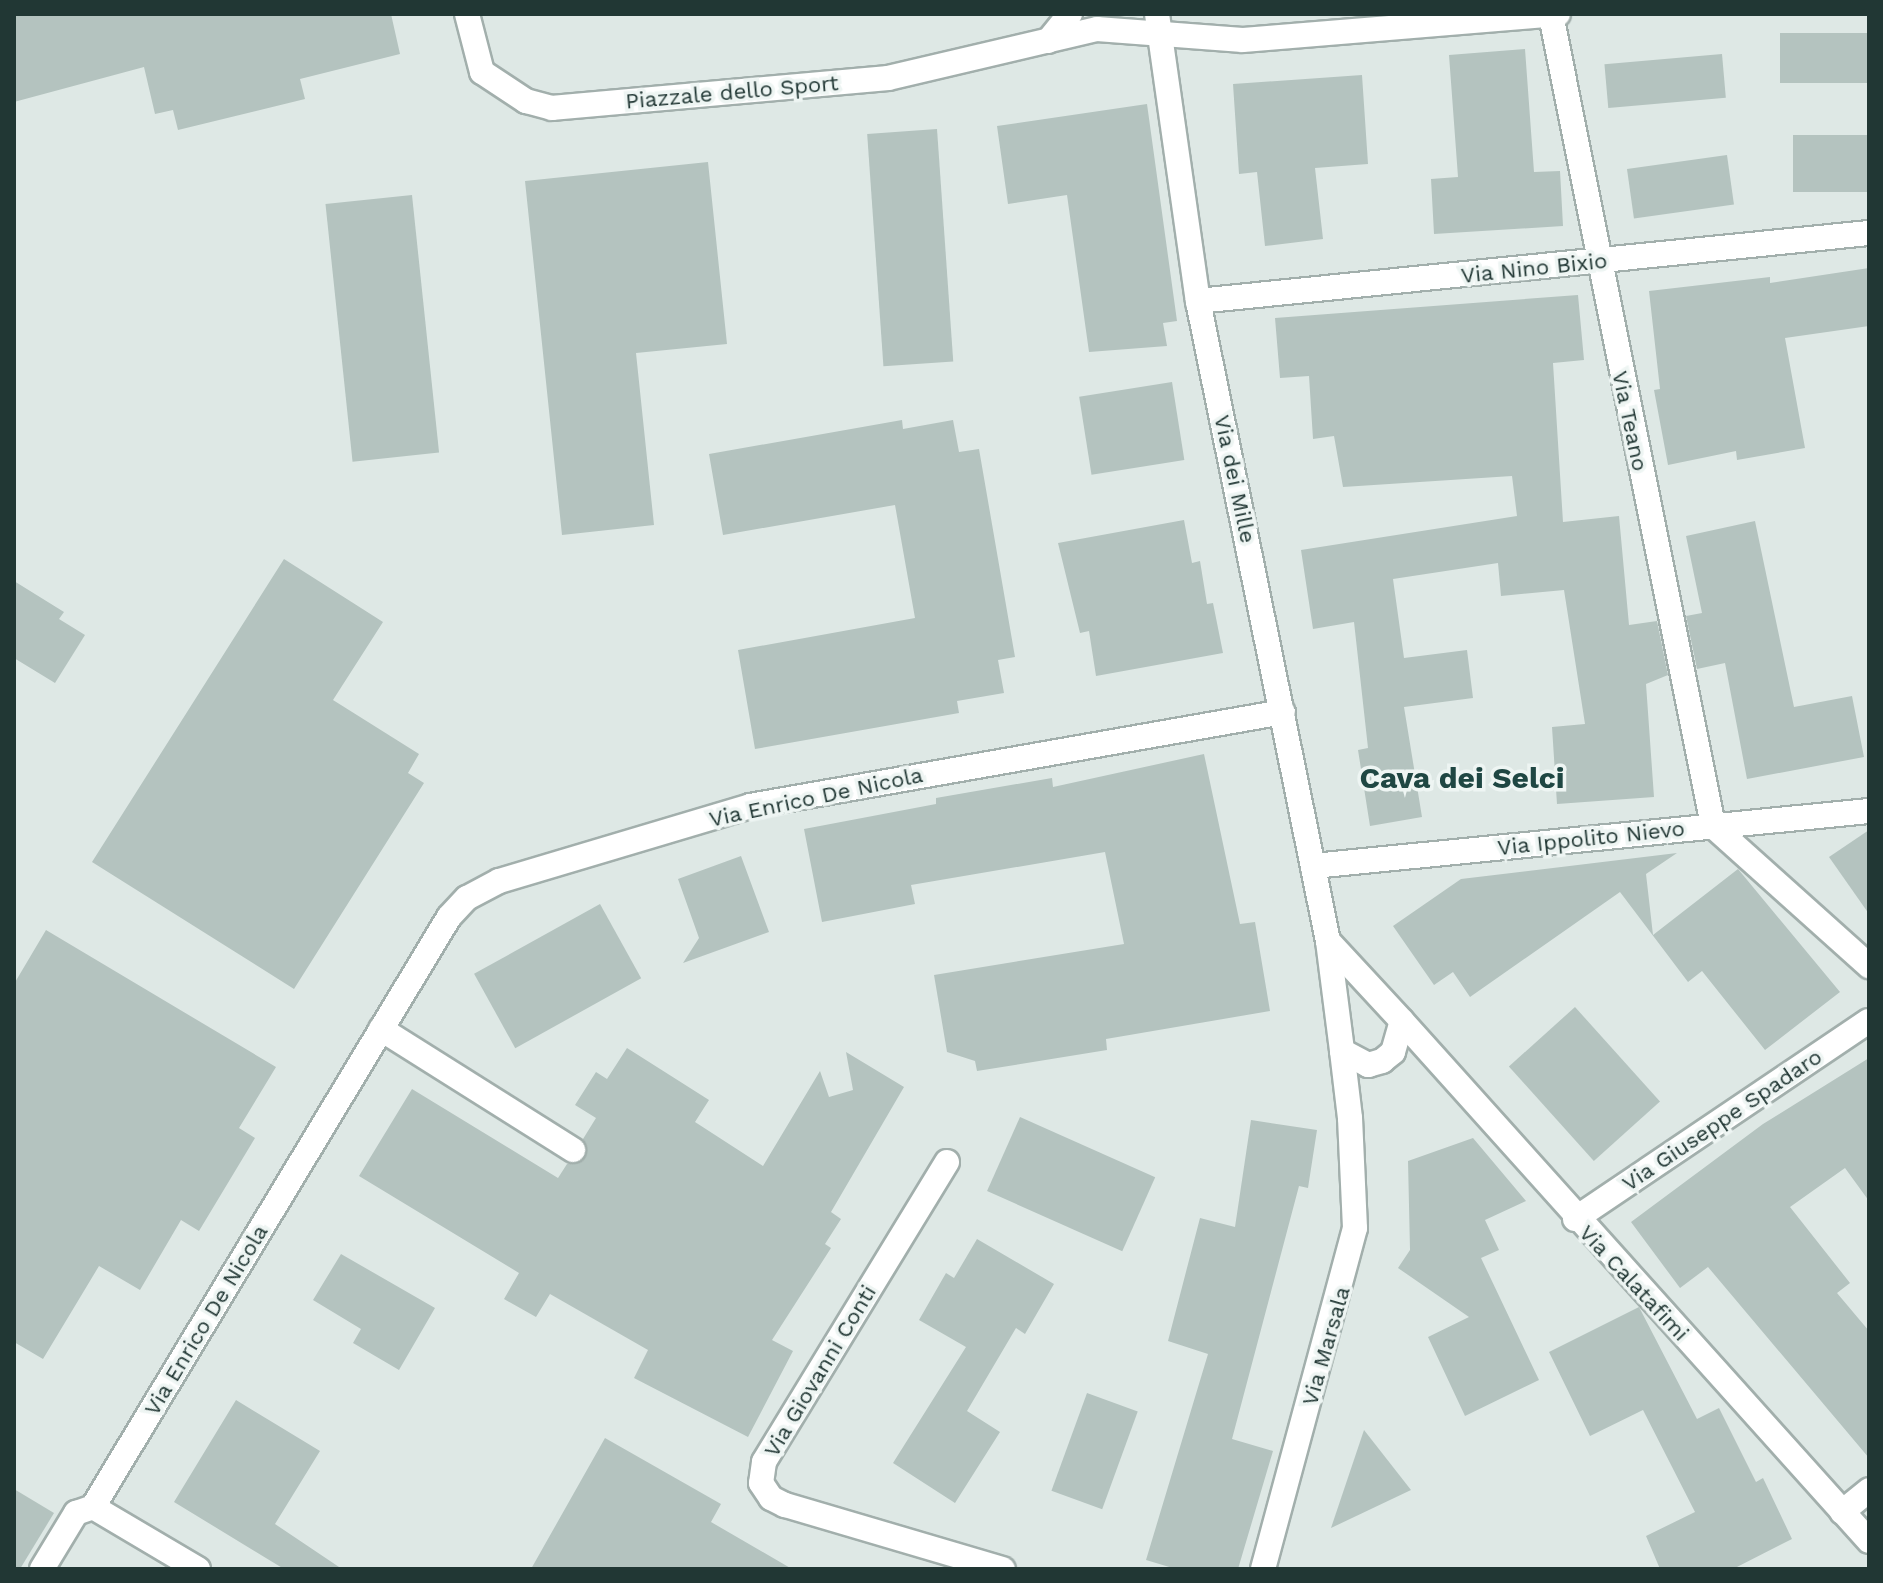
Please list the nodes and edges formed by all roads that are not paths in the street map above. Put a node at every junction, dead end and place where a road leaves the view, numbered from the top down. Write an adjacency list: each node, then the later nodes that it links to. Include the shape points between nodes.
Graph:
1 (467, 14): 6 (street, Piazzale dello Sport, via 482,72 526,101 552,108 888,78)
2 (1070, 14): 6 (street)
3 (1558, 14): 4 (street, Piazzale dello Sport)
4 (1551, 15): 5 (street, Piazzale dello Sport, via 1243,40); 8 (street, Via Teano)
5 (1159, 25): 6 (street, Piazzale dello Sport, via 1097,29); 9 (street, Via dei Mille)
6 (1048, 41)
7 (1869, 233): 8 (street, Via Nino Bixio)
8 (1597, 262): 9 (street, Via Nino Bixio); 12 (street, Via Teano)
9 (1198, 301): 10 (street, Via dei Mille)
10 (1283, 712): 13 (street, Via dei Mille); 18 (street, Via Enrico De Nicola, via 750,806 499,881 467,898 449,917)
11 (1869, 811): 12 (street, Via Ippolito Nievo)
12 (1713, 826): 13 (street, Via Ippolito Nievo); 15 (street)
13 (1313, 866): 14 (street, Via dei Mille)
14 (1328, 941): 16 (street); 19 (street, Via dei Mille)
15 (1869, 966)
16 (1402, 1021): 20 (street, via 1393,1052); 24 (street, Via Calatafimi)
17 (1869, 1021): 24 (street, Via Giuseppe Spadaro)
18 (381, 1029): 22 (street); 26 (street, Via Enrico De Nicola)
19 (1342, 1051): 20 (street, via 1368,1065); 21 (street, Via Marsala)
20 (1382, 1061): 21 (street, Via Marsala, via 1357,1097)
21 (1350, 1118): 32 (street, Via Marsala, via 1356,1213 1352,1247)
22 (573, 1150)
23 (947, 1162): 31 (street, Via Giovanni Conti, via 764,1462 761,1483 771,1498 785,1505)
24 (1575, 1219): 27 (street, Via Calatafimi)
25 (1869, 1490): 27 (street)
26 (93, 1507): 29 (street, Via Enrico De Nicola, via 76,1513); 30 (street)
27 (1842, 1512): 28 (street, Via Calatafimi)
28 (1869, 1541)
29 (42, 1569)
30 (198, 1569)
31 (1003, 1569)
32 (1263, 1569)

